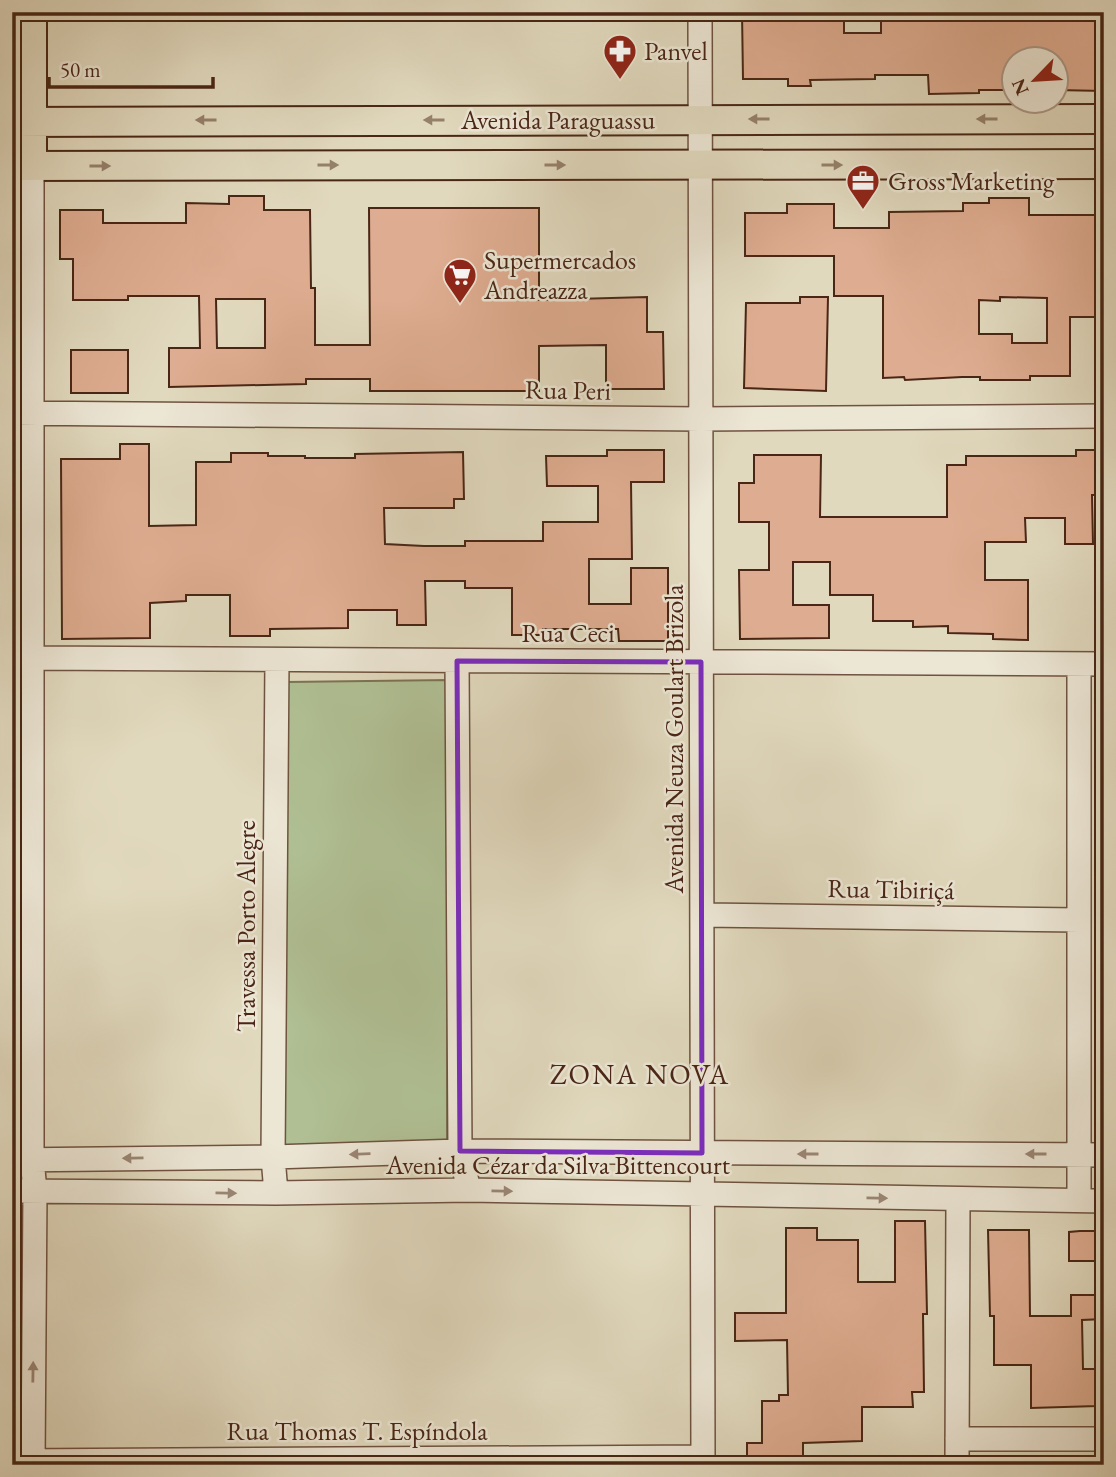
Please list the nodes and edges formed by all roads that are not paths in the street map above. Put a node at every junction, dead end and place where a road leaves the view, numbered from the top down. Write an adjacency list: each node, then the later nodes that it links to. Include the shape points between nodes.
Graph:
1 (32, 12): 5 (main road)
2 (700, 12): 4 (street, Avenida Neuza Goulart Brizola)
3 (1103, 119): 4 (main road, Avenida Paraguassu, one-way to 4); 6 (main road)
4 (700, 120): 5 (main road, Avenida Paraguassu, one-way to 5); 7 (street, Avenida Neuza Goulart Brizola)
5 (22, 121): 8 (main road)
6 (1102, 164): 7 (main road, Avenida Paraguassu, one-way to 6)
7 (701, 165): 8 (main road, Avenida Paraguassu, one-way to 7); 11 (street, Avenida Neuza Goulart Brizola)
8 (22, 166): 9 (street)
9 (22, 413): 11 (street, Rua Peri); 12 (street)
10 (1104, 416): 11 (street, Rua Peri)
11 (701, 419): 15 (street, Avenida Neuza Goulart Brizola)
12 (32, 658): 13 (street, Rua Ceci); 25 (street)
13 (277, 660): 14 (street, Rua Ceci); 24 (street, Travessa Porto Alegre)
14 (457, 661): 15 (street, Rua Ceci); 20 (street)
15 (701, 662): 16 (street, Rua Ceci); 18 (street, Avenida Neuza Goulart Brizola)
16 (1079, 664): 17 (street, Rua Ceci); 19 (street)
17 (1104, 664)
18 (702, 915): 19 (street, Rua Tibiriçá); 21 (street, Avenida Neuza Goulart Brizola)
19 (1079, 919): 22 (street)
20 (460, 1151): 21 (street, Avenida Cézar da Silva Bittencourt); 24 (street, Avenida Cézar da Silva Bittencourt, one-way to 24); 26 (street)
21 (702, 1153): 22 (street, Avenida Cézar da Silva Bittencourt, one-way to 21); 28 (street, Avenida Neuza Goulart Brizola)
22 (1078, 1154): 23 (street, Avenida Cézar da Silva Bittencourt); 31 (street)
23 (1104, 1155)
24 (273, 1157): 25 (street, Avenida Cézar da Silva Bittencourt, one-way to 25); 29 (street, Travessa Porto Alegre)
25 (22, 1159): 27 (street)
26 (470, 1190): 28 (street, Avenida Cézar da Silva Bittencourt, one-way to 28); 29 (street, Avenida Cézar da Silva Bittencourt)
27 (20, 1191): 29 (street, Avenida Cézar da Silva Bittencourt, one-way to 29); 36 (street, one-way to 27)
28 (703, 1193): 30 (street, Avenida Cézar da Silva Bittencourt, one-way to 30); 35 (street, Avenida Neuza Goulart Brizola)
29 (276, 1194)
30 (958, 1200): 31 (street, Avenida Cézar da Silva Bittencourt); 33 (street)
31 (1079, 1200): 32 (street, Avenida Cézar da Silva Bittencourt)
32 (1104, 1201)
33 (957, 1439): 34 (street); 37 (street)
34 (1104, 1439)
35 (703, 1461): 36 (street, Rua Thomas T. Espíndola)
36 (26, 1462)
37 (957, 1465)

